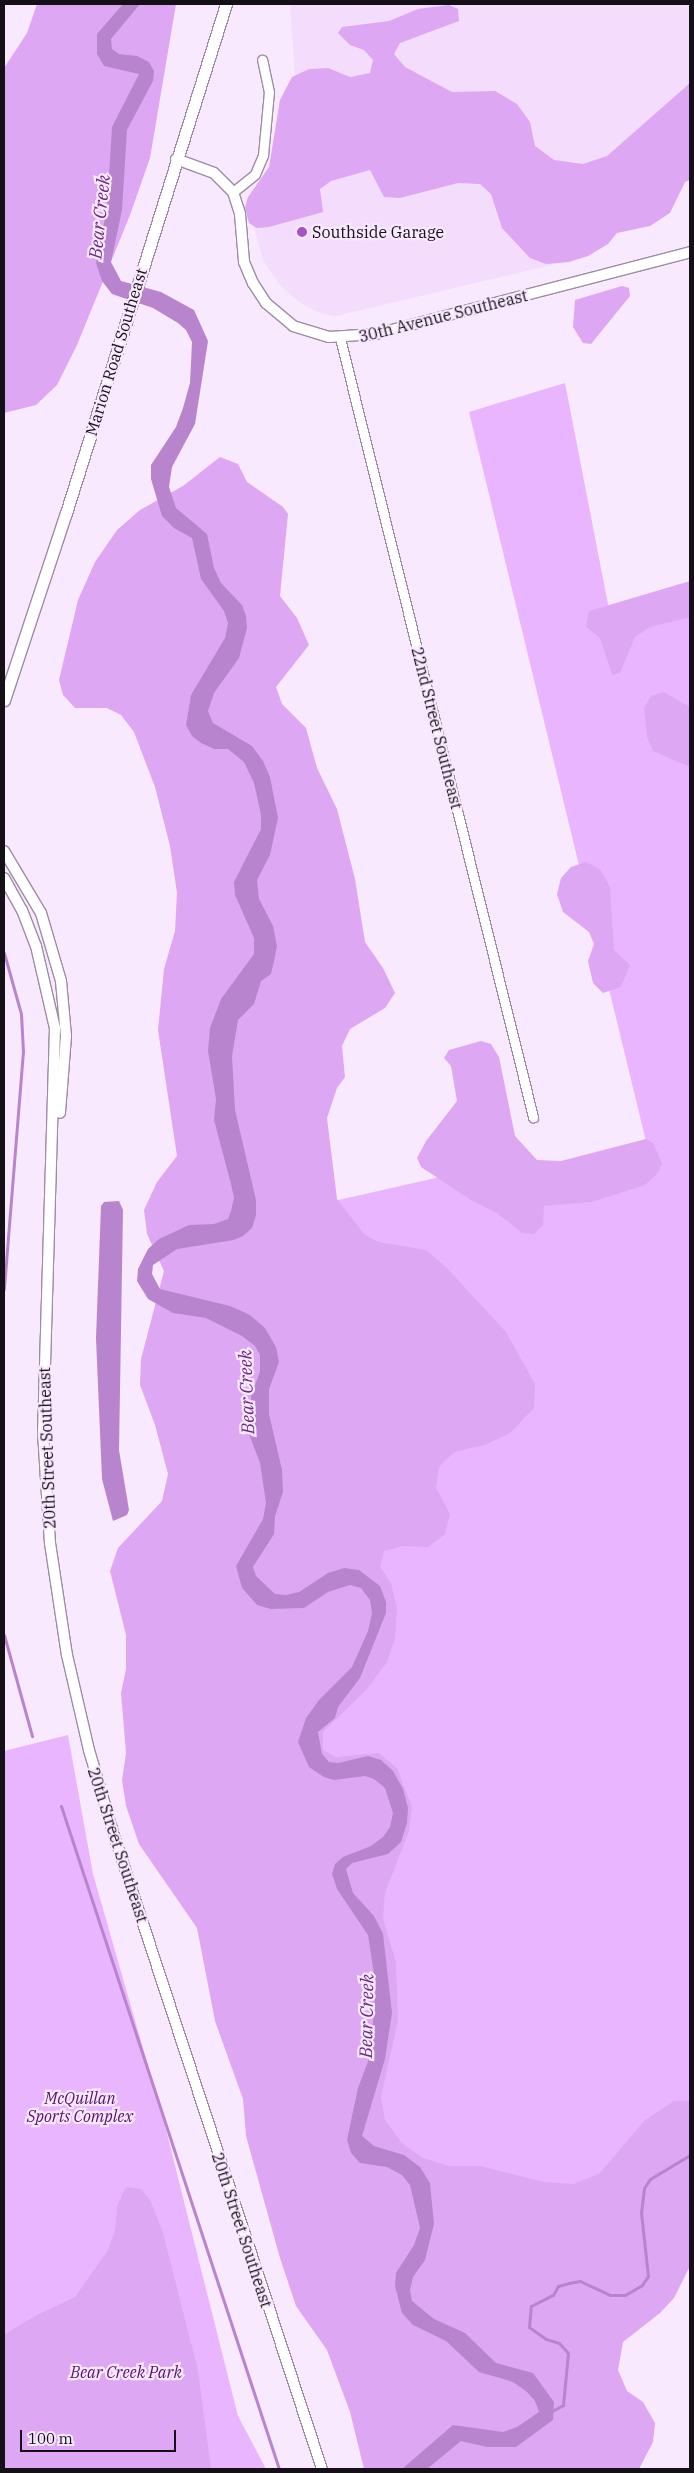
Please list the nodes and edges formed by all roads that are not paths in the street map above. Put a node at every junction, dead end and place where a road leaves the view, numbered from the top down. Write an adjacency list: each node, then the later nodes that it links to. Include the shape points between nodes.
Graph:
1 (226, 4): 3 (main road, Marion Road Southeast)
2 (262, 60): 4 (street, via 269,92 263,155 255,174)
3 (176, 159): 4 (street, 30th Avenue Southeast, via 214,173); 7 (main road, Marion Road Southeast, via 63,523)
4 (233, 192): 6 (street, 30th Avenue Southeast, via 240,214 244,262 259,294 293,326 316,335)
5 (690, 252): 6 (street, 30th Avenue Southeast, via 396,329)
6 (340, 338): 10 (street, 22nd Street Southeast)
7 (4, 700)
8 (4, 851): 11 (street, 20th Street Southeast, via 40,913 57,964 64,998 65,1056)
9 (4, 878): 11 (street, 20th Street Southeast, via 30,928 52,1012 56,1046)
10 (533, 1117)
11 (52, 1196): 12 (street, 20th Street Southeast, via 44,1340 44,1471 53,1568 69,1664 113,1832)
12 (322, 2469)

